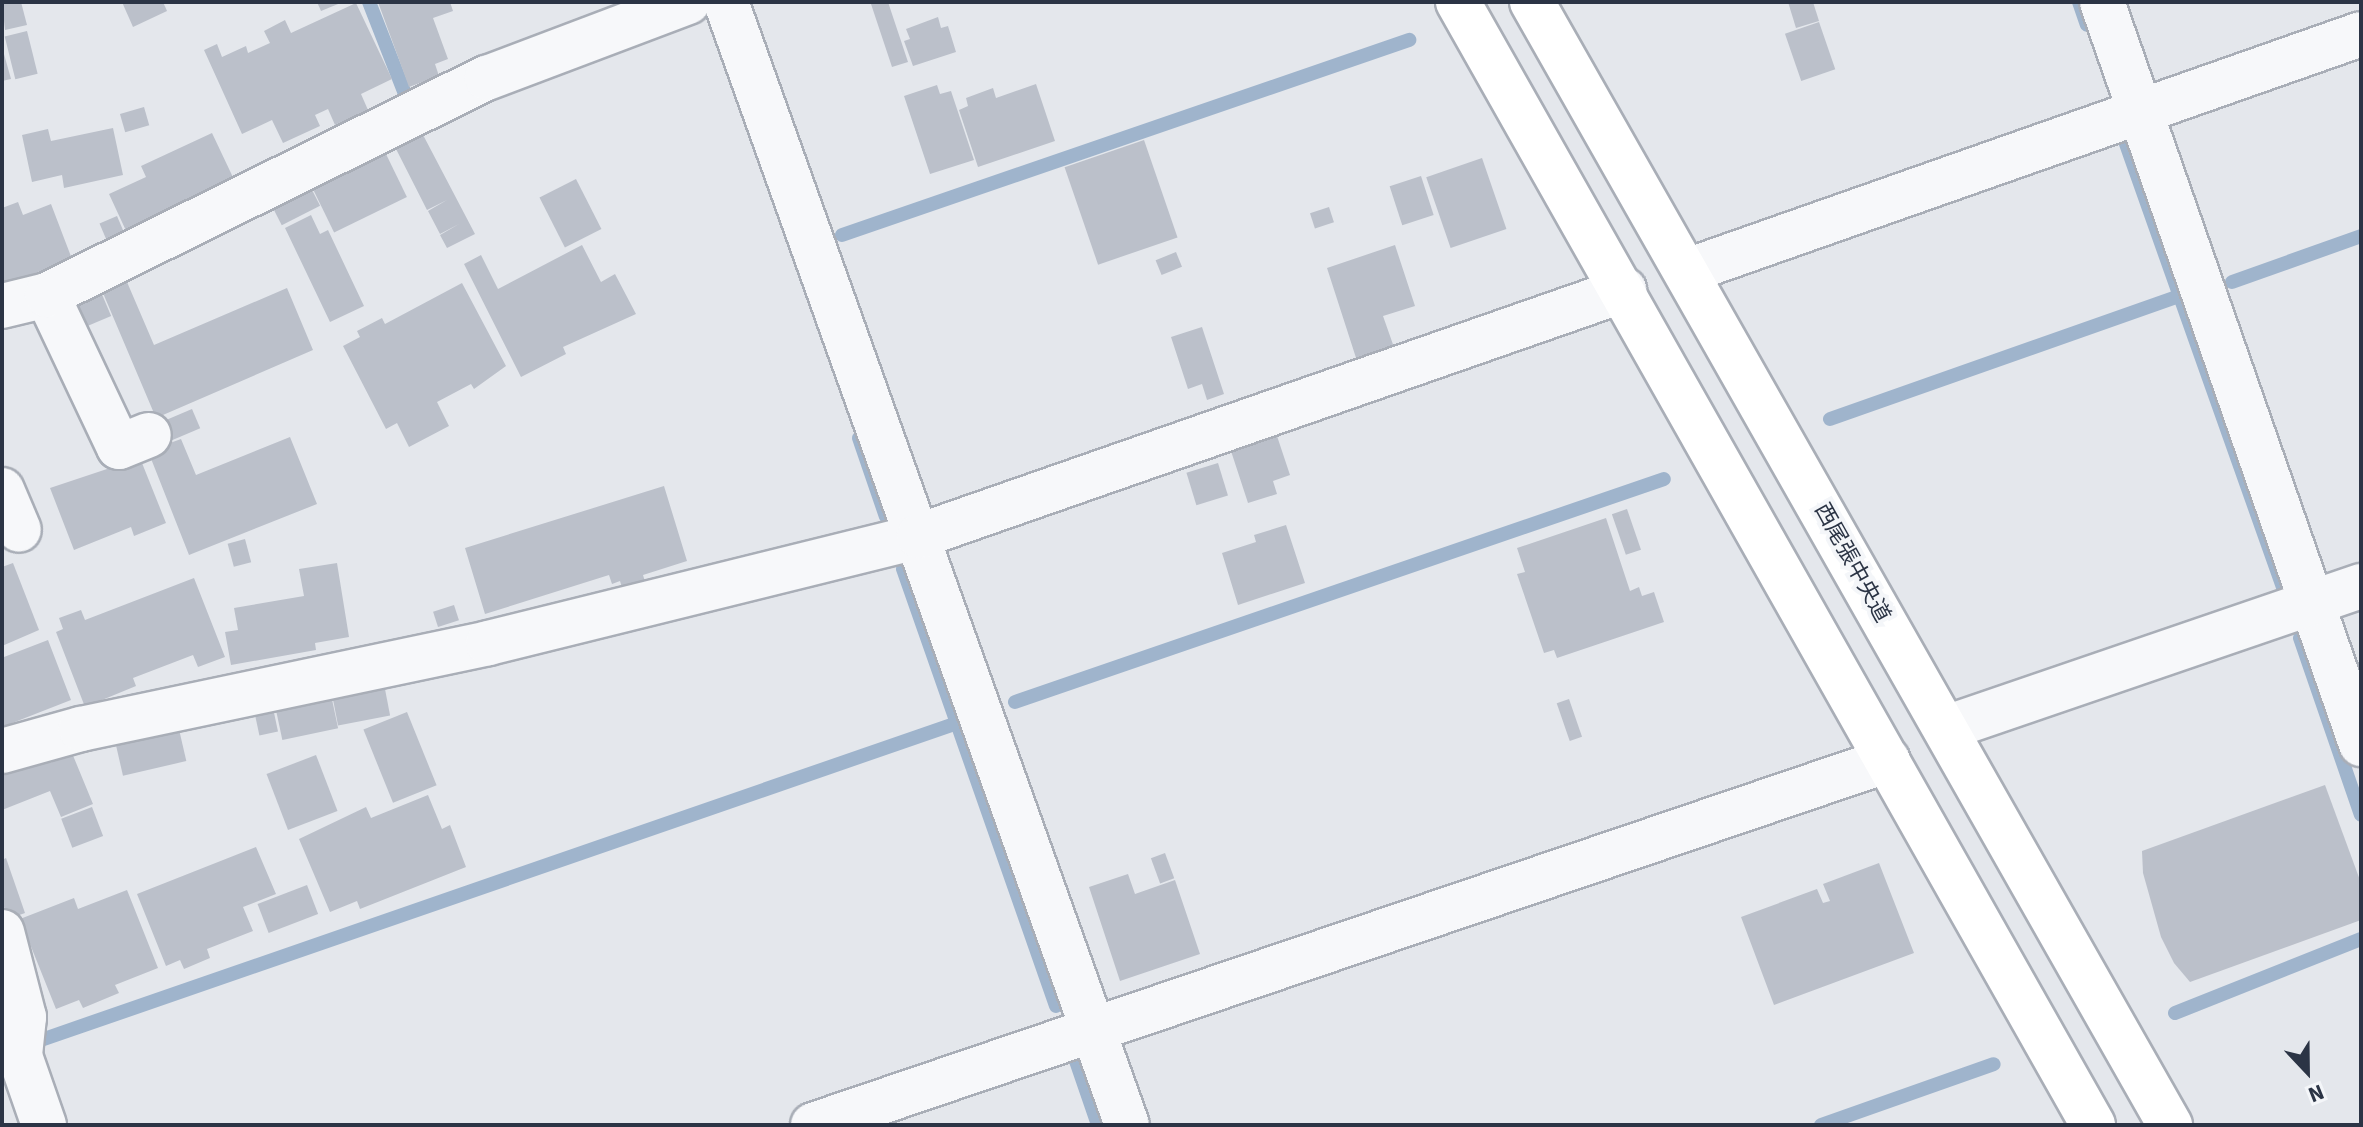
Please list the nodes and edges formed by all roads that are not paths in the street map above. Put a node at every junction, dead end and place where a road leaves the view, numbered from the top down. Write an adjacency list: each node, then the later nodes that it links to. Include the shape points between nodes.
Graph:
1 (688, 2): 10 (street, via 487,78)
2 (726, 2): 15 (street)
3 (1458, 2): 9 (main road)
4 (1532, 2): 8 (main road, 西尾張中央道)
5 (2102, 2): 7 (street)
6 (2361, 34): 7 (street)
7 (2141, 112): 8 (street); 17 (street)
8 (1687, 271): 18 (main road, 西尾張中央道)
9 (1624, 290): 15 (street); 21 (main road)
10 (47, 295): 11 (street); 12 (street, via 119,447)
11 (2, 306)
12 (149, 435)
13 (2, 490): 14 (street)
14 (19, 530)
15 (919, 536): 20 (street, via 488,643 81,729); 23 (street)
16 (2361, 586): 17 (street)
17 (2312, 603): 18 (street); 19 (street)
18 (1946, 728): 28 (main road, 西尾張中央道)
19 (2361, 744)
20 (2, 751)
21 (1888, 760): 23 (street); 27 (main road)
22 (2, 932): 24 (street, via 24,1017 20,1056)
23 (1093, 1028): 25 (street); 26 (street)
24 (44, 1125)
25 (813, 1125)
26 (1127, 1125)
27 (2093, 1125)
28 (2170, 1125)

